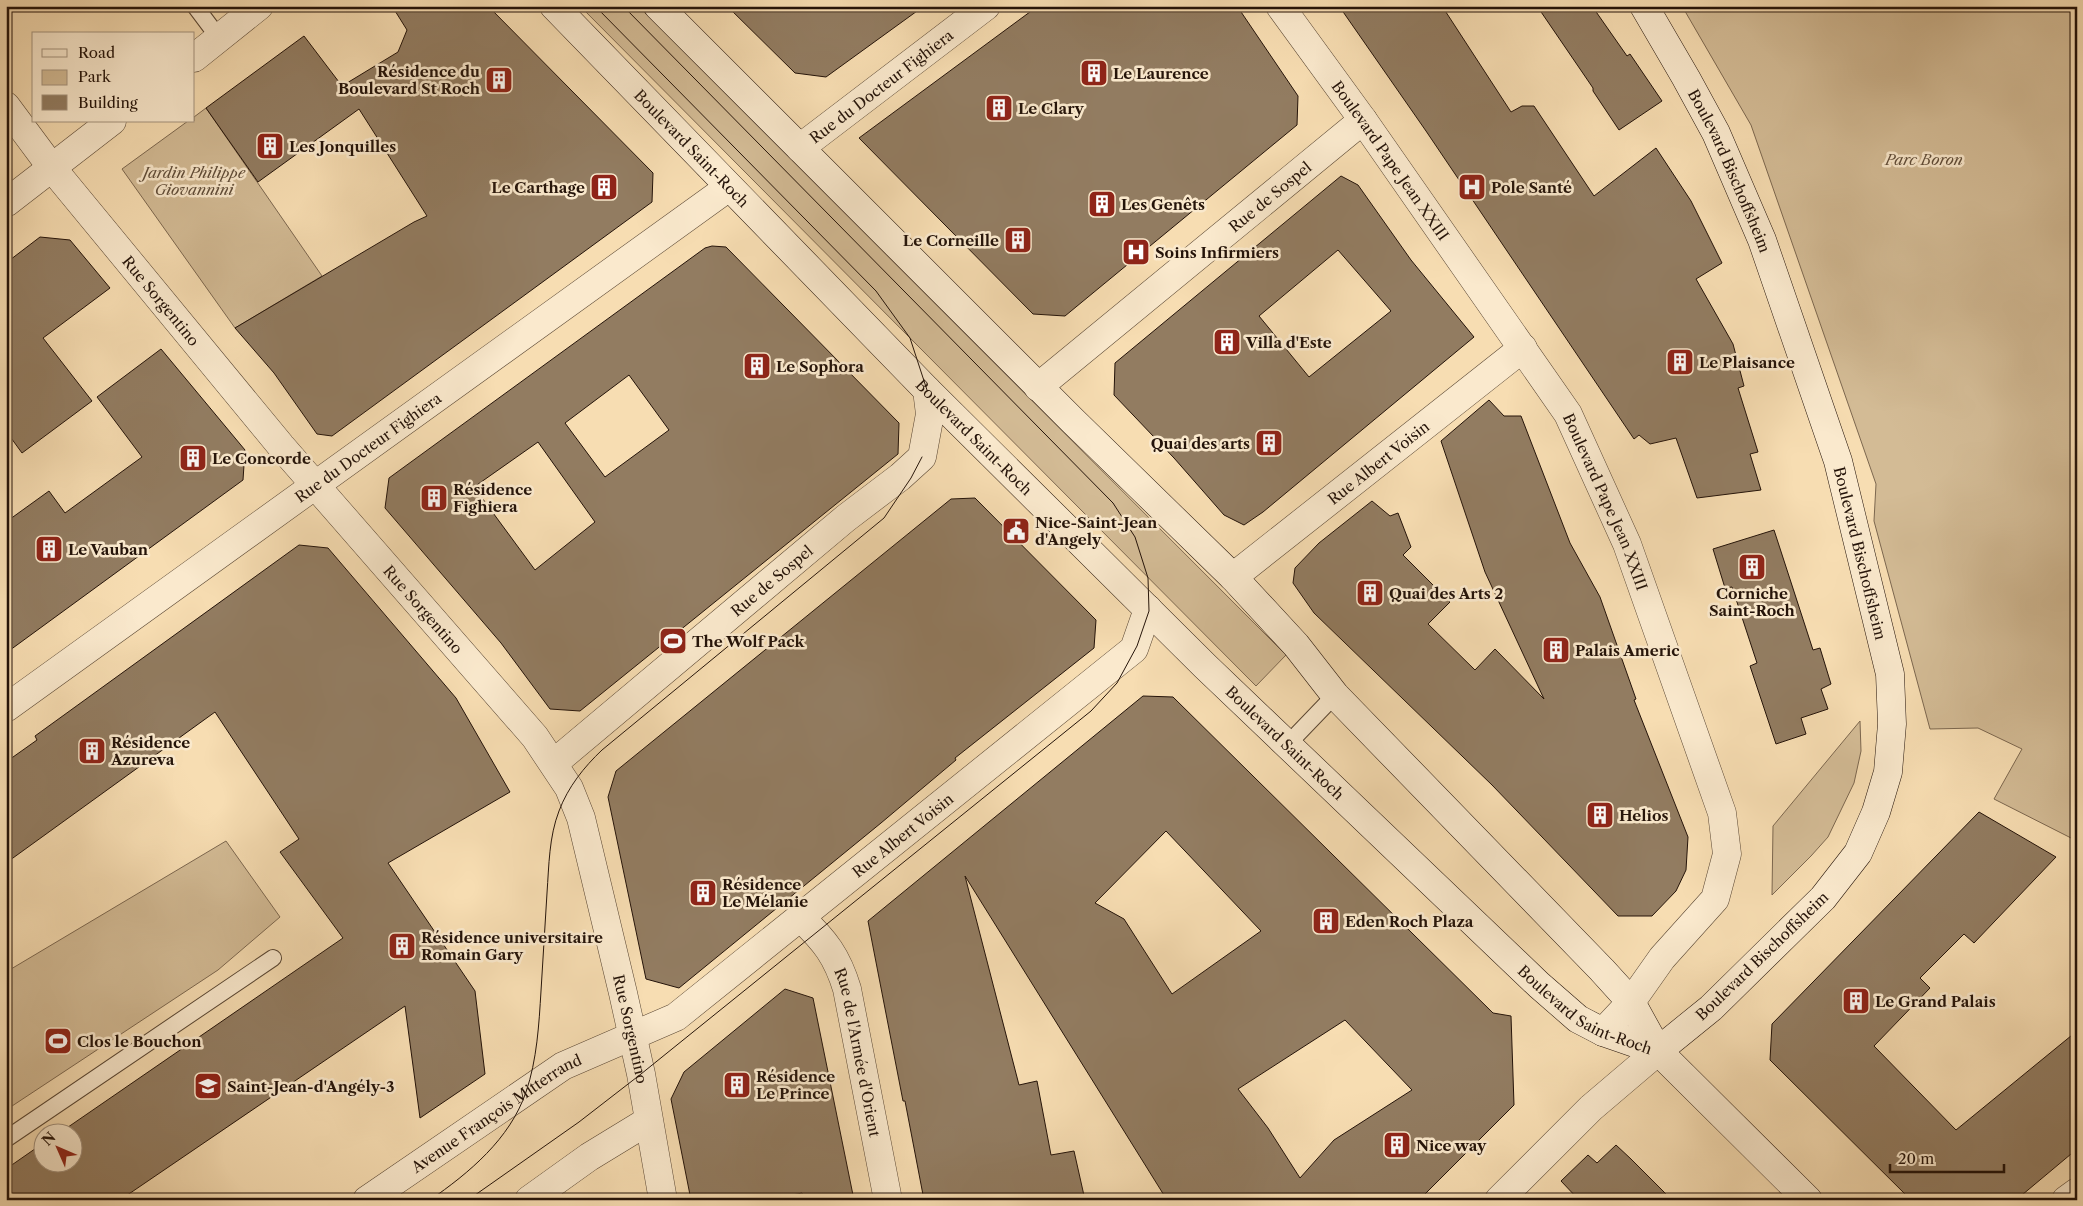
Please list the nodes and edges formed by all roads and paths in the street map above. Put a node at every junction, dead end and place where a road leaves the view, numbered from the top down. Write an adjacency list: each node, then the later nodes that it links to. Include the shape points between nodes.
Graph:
1 (195, 6): 8 (lane)
2 (259, 6): 8 (street)
3 (554, 6): 15 (street, Boulevard Saint-Roch)
4 (658, 6): 13 (street, Boulevard Saint-Roch)
5 (986, 6): 13 (street, Rue du Docteur Fighiera)
6 (1280, 6): 11 (street, Boulevard Pape Jean XXIII)
7 (1644, 6): 32 (street, Boulevard Bischoffsheim, via 1720,142 1762,240 1835,452 1890,674 1892,724 1888,772 1876,812 1858,853 1823,898 1711,1008)
8 (219, 38): 9 (street)
9 (195, 57)
10 (6, 106): 14 (street, Rue Sorgentino)
11 (1363, 120): 17 (street, Boulevard Pape Jean XXIII); 18 (street, Rue de Sospel)
12 (111, 122): 14 (street)
13 (800, 148): 18 (street, Boulevard Saint-Roch)
14 (52, 168): 16 (street); 20 (street, Rue Sorgentino)
15 (730, 186): 19 (street, Boulevard Saint-Roch); 20 (street, Rue du Docteur Fighiera)
16 (6, 203)
17 (1523, 348): 21 (street, Rue Albert Voisin); 29 (street, Boulevard Pape Jean XXIII, via 1568,414 1627,544 1722,813 1727,854 1715,899 1662,958)
18 (1038, 387): 21 (street, Boulevard Saint-Roch)
19 (927, 390): 22 (street, Boulevard Saint-Roch); 26 (street, Rue de Sospel, via 930,414 922,457)
20 (315, 486): 24 (street, Rue du Docteur Fighiera); 26 (street, Rue Sorgentino, via 535,737)
21 (1233, 577): 23 (street, Boulevard Saint-Roch, via 1296,645)
22 (1148, 609): 25 (street, Boulevard Saint-Roch); 27 (street, Rue Albert Voisin, via 1134,648)
23 (1334, 695): 25 (lane); 29 (street, Boulevard Saint-Roch)
24 (6, 708)
25 (1287, 745): 30 (street, Boulevard Saint-Roch, via 1540,985 1578,1019)
26 (554, 763): 31 (street, Rue Sorgentino, via 581,818)
27 (801, 918): 31 (street, Rue Albert Voisin, via 676,1017); 40 (street, Rue de l'Armée d'Orient, via 831,949 840,968)
28 (273, 958): 34 (lane)
29 (1631, 1002): 30 (street, Boulevard Pape Jean XXIII); 32 (street, Boulevard Saint-Roch)
30 (1603, 1032): 32 (street, Boulevard Saint-Roch)
31 (632, 1036): 33 (street, Rue Sorgentino); 37 (street, Avenue François Mitterrand, via 563,1066)
32 (1658, 1051): 36 (street); 41 (street, Boulevard Bischoffsheim, via 1591,1108)
33 (648, 1121): 38 (street, via 589,1157); 39 (street, Rue Sorgentino)
34 (6, 1139)
35 (2077, 1192): 42 (street)
36 (1806, 1199)
37 (367, 1200)
38 (529, 1200)
39 (663, 1200)
40 (888, 1200)
41 (1499, 1200)
42 (2066, 1200)

